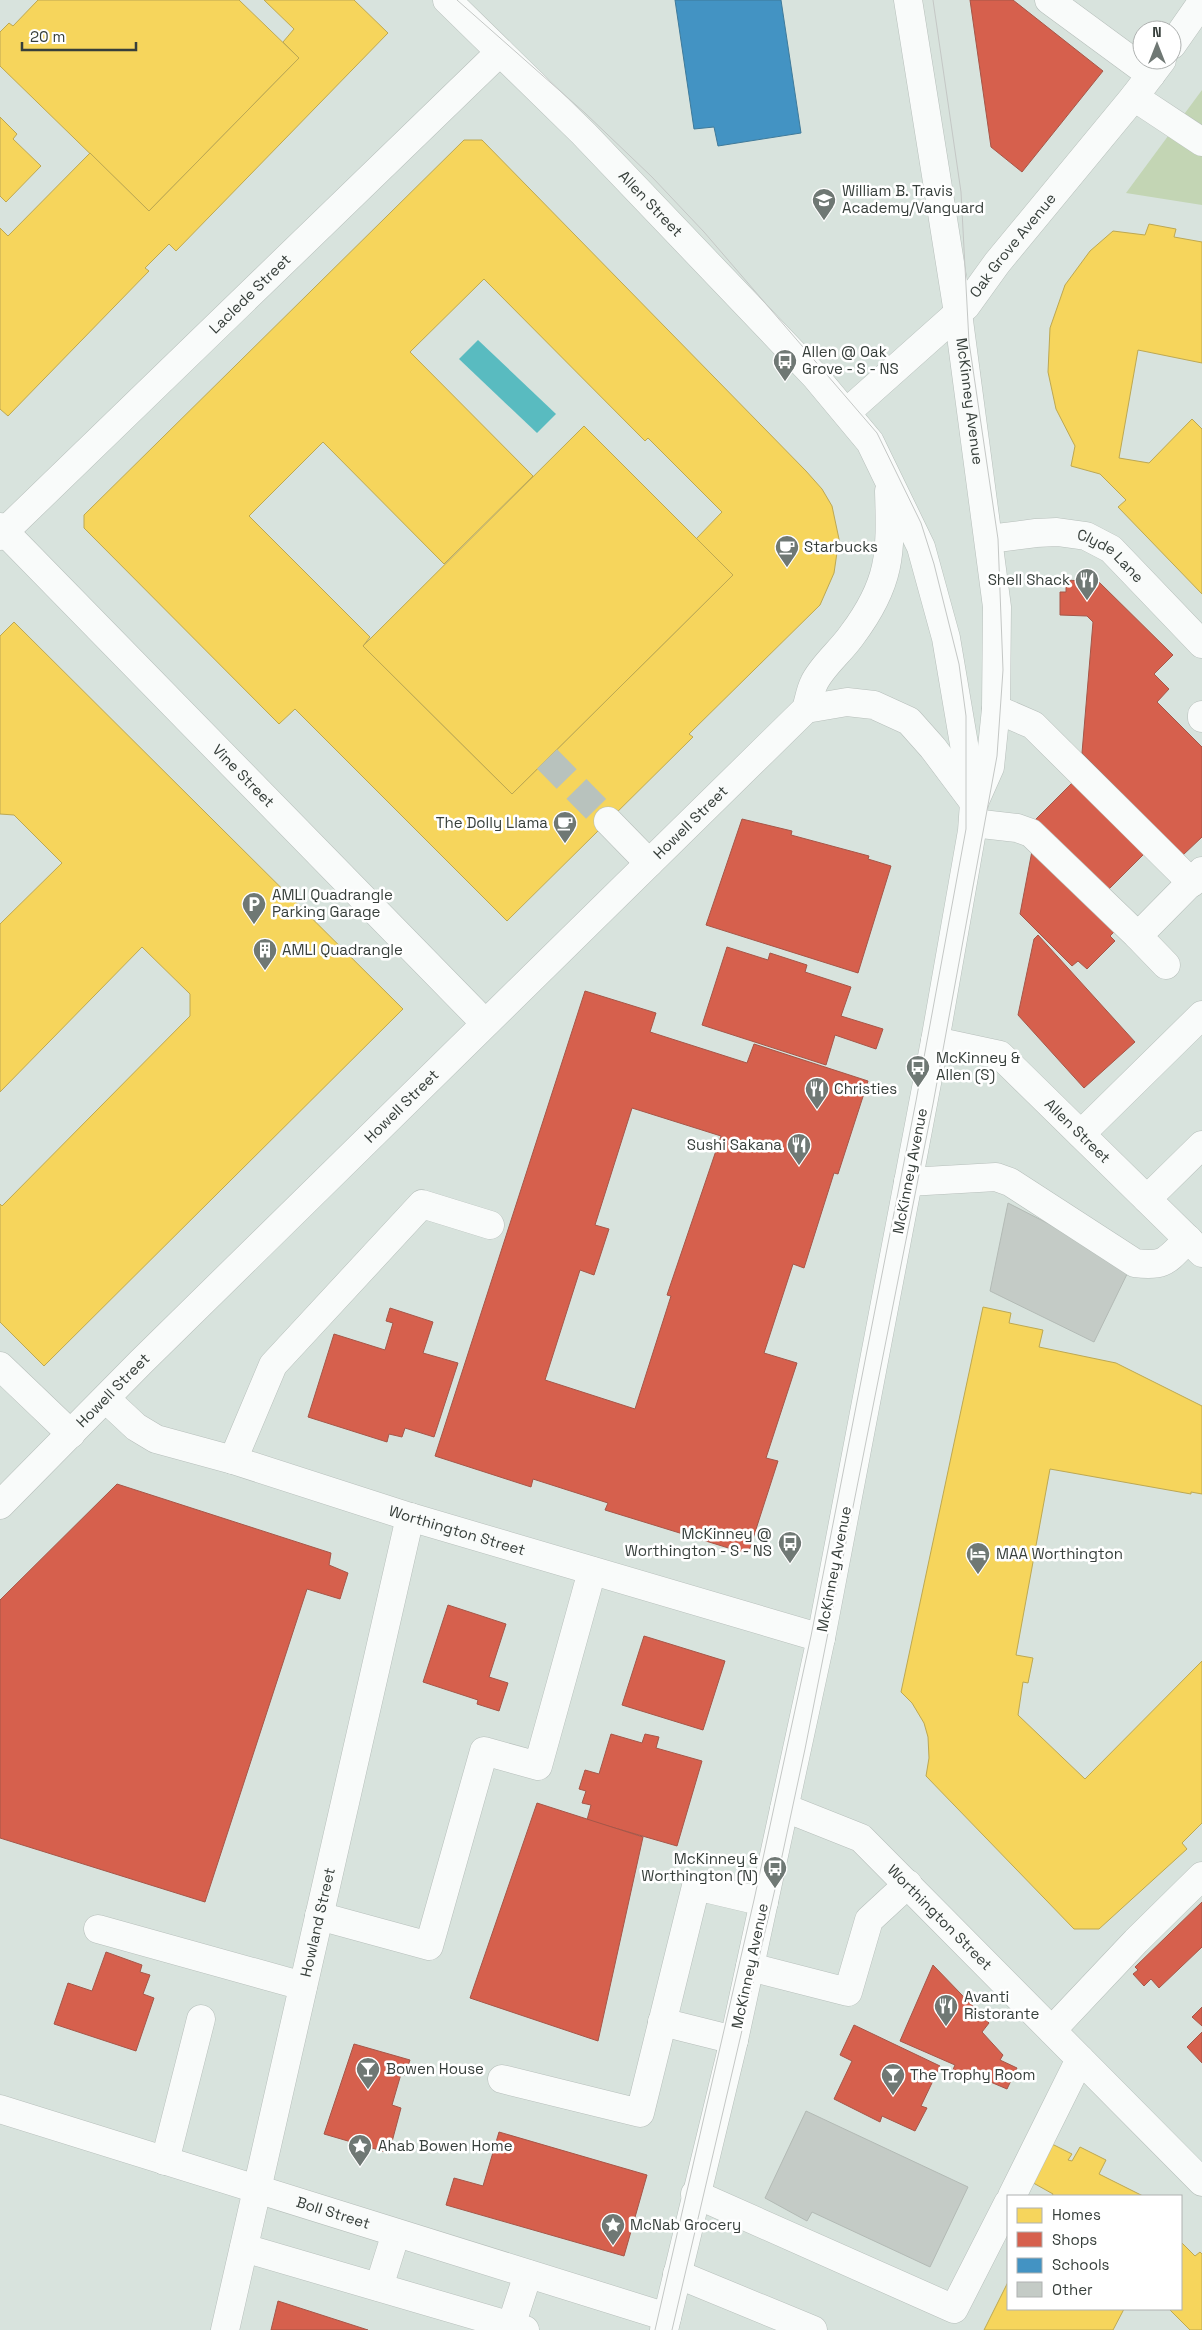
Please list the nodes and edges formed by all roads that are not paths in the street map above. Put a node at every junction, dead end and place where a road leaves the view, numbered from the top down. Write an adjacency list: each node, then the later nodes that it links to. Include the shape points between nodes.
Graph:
1 (448, 0): 6 (street, Allen Street)
2 (908, 0): 11 (street, McKinney Avenue)
3 (1049, 0): 7 (street)
4 (1202, 2): 5 (street)
5 (1182, 31)
6 (500, 52): 12 (street, Allen Street, via 584,134); 14 (street, Laclede Street)
7 (1132, 53)
8 (1154, 70): 9 (street, Oak Grove Avenue)
9 (1134, 97): 10 (street); 11 (street, Oak Grove Avenue)
10 (1202, 142)
11 (958, 313): 12 (street, Oak Grove Avenue); 15 (street, McKinney Avenue)
12 (846, 412): 13 (street, McKinney Avenue, via 870,442)
13 (888, 480): 17 (street, Howell Street, via 890,534 887,568 874,603 814,682); 19 (street, McKinney Avenue, via 921,547 946,638)
14 (2, 531): 26 (street, Vine Street)
15 (989, 539): 16 (street, Clyde Lane, via 1043,533 1086,536 1111,549); 18 (street, McKinney Avenue, via 997,607)
16 (1202, 644)
17 (806, 709): 19 (street, via 829,703 874,705 908,721 933,748); 21 (street, Howell Street)
18 (996, 710): 19 (street, McKinney Avenue, via 990,767); 22 (street, via 1032,725)
19 (974, 813): 23 (street, via 1032,833); 27 (street, McKinney Avenue)
20 (608, 821): 21 (street)
21 (649, 863): 26 (street, Howell Street)
22 (1197, 877): 23 (street)
23 (1138, 936): 24 (street)
24 (1166, 965)
25 (1202, 1015): 28 (street)
26 (485, 1023): 35 (street, Howell Street)
27 (935, 1040): 28 (street, Allen Street, via 1000,1055); 30 (street, McKinney Avenue)
28 (1081, 1134): 31 (street, Allen Street)
29 (1202, 1145): 31 (street)
30 (908, 1182): 33 (street, via 996,1177 1010,1182 1135,1263 1163,1263); 41 (street, McKinney Avenue)
31 (1147, 1199): 33 (street, Allen Street)
32 (490, 1225): 37 (street, via 422,1204 273,1365)
33 (1195, 1246)
34 (0, 1366): 36 (street)
35 (106, 1399): 36 (street, Howell Street); 37 (street, Worthington Street, via 136,1427 156,1439)
36 (71, 1434): 38 (street, Howell Street)
37 (233, 1460): 39 (street, Worthington Street)
38 (0, 1505)
39 (410, 1516): 40 (street, Worthington Street); 46 (street, Howland Street)
40 (592, 1571): 41 (street, Worthington Street); 46 (street, via 538,1766 484,1751 429,1946)
41 (821, 1638): 42 (street, McKinney Avenue)
42 (784, 1810): 44 (street, Worthington Street, via 861,1838); 45 (street, McKinney Avenue)
43 (1202, 1876): 52 (street)
44 (908, 1884): 48 (street, via 869,1920 848,1992); 52 (street, Worthington Street)
45 (764, 1902): 48 (street, McKinney Avenue); 51 (street, via 696,1886)
46 (319, 1916): 49 (street, Howland Street)
47 (98, 1929): 49 (street)
48 (750, 1966): 53 (street, McKinney Avenue)
49 (303, 1986): 59 (street, Howland Street)
50 (201, 2019): 57 (street)
51 (662, 2022): 53 (street); 55 (street, via 640,2113)
52 (1052, 2030): 54 (street, Worthington Street)
53 (734, 2040): 60 (street, McKinney Avenue)
54 (1080, 2059): 58 (street, Worthington Street); 61 (street)
55 (502, 2079)
56 (0, 2109): 57 (street, Boll Street)
57 (165, 2161): 59 (street, Boll Street)
58 (1202, 2182)
59 (257, 2189): 63 (street, Boll Street); 64 (street, Howland Street)
60 (695, 2194): 62 (street, via 954,2309); 66 (street, McKinney Avenue)
61 (1012, 2195)
62 (1007, 2205)
63 (396, 2233): 65 (street, Boll Street); 67 (street)
64 (244, 2248): 67 (street); 70 (street, Howland Street)
65 (528, 2274): 68 (street, Boll Street); 69 (street)
66 (677, 2274): 68 (street, McKinney Avenue); 71 (street)
67 (379, 2287): 69 (street)
68 (665, 2323)
69 (518, 2328)
70 (225, 2330)
71 (813, 2330)

